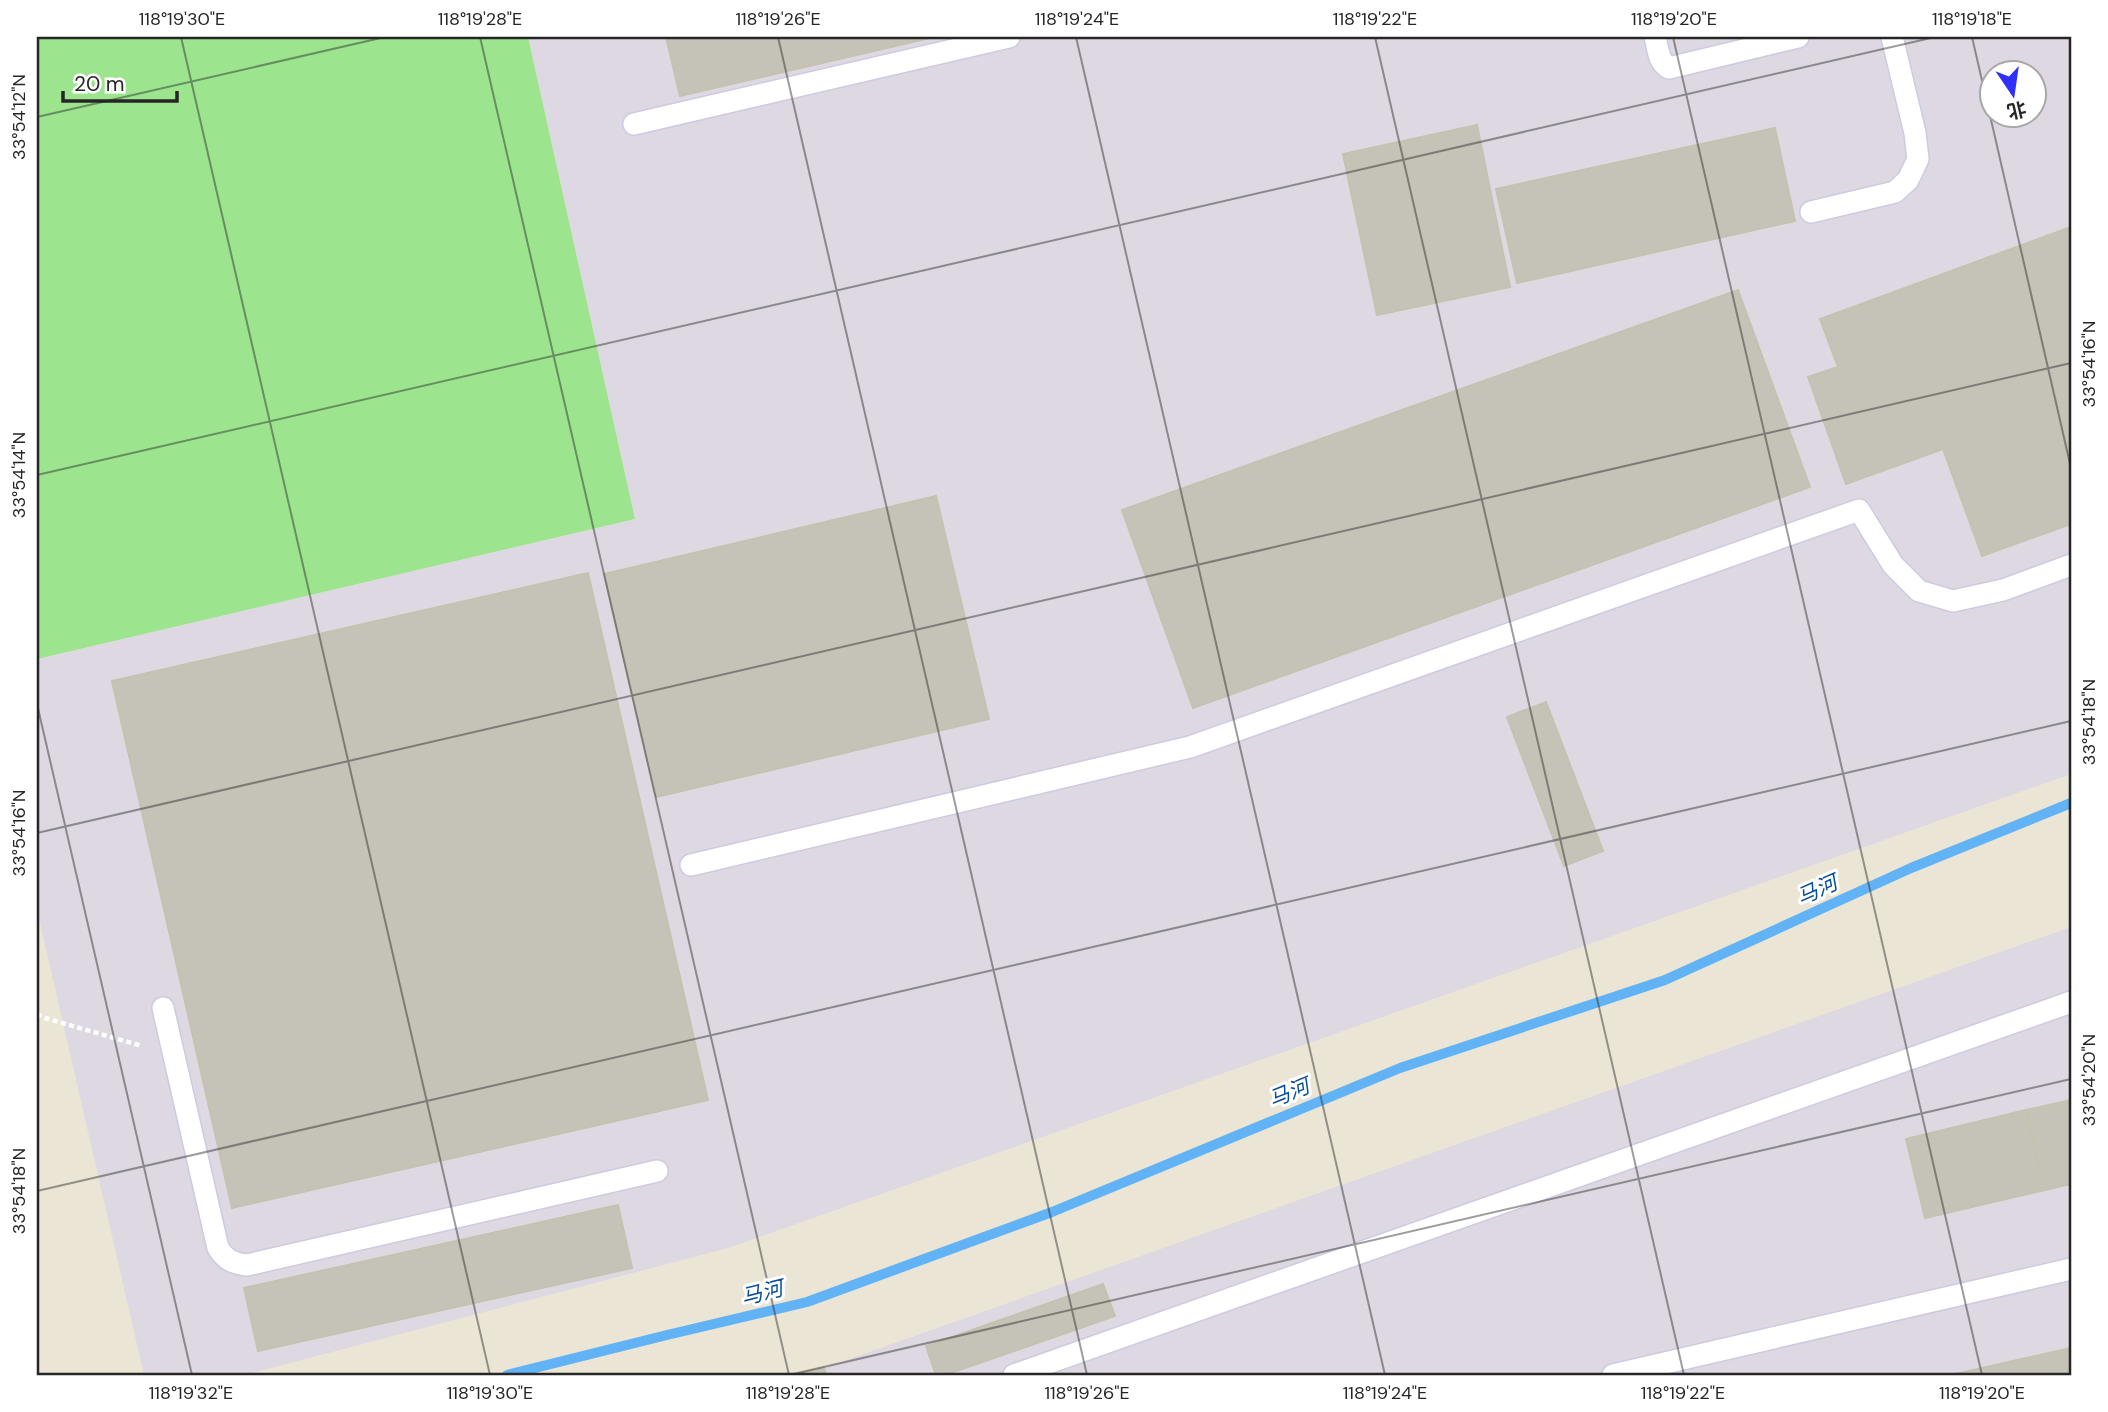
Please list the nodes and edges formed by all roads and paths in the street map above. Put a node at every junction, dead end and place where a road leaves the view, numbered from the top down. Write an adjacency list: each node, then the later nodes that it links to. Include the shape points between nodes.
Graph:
1 (1009, 37): 5 (lane)
2 (1655, 37): 3 (lane, via 1663,65 1669,68)
3 (1798, 37)
4 (1892, 37): 6 (lane, via 1918,159 1908,180 1895,192)
5 (634, 124)
6 (1811, 212)
7 (2071, 565): 8 (lane, via 2003,590 1953,601 1919,591 1893,565 1859,510 1189,747)
8 (691, 865)
9 (2071, 1002): 15 (lane)
10 (163, 1008): 12 (lane)
11 (37, 1014): 12 (path)
12 (173, 1055): 13 (lane, via 218,1248 225,1259 236,1264)
13 (657, 1171)
14 (2071, 1269): 16 (lane)
15 (1014, 1375)
16 (1614, 1375)

